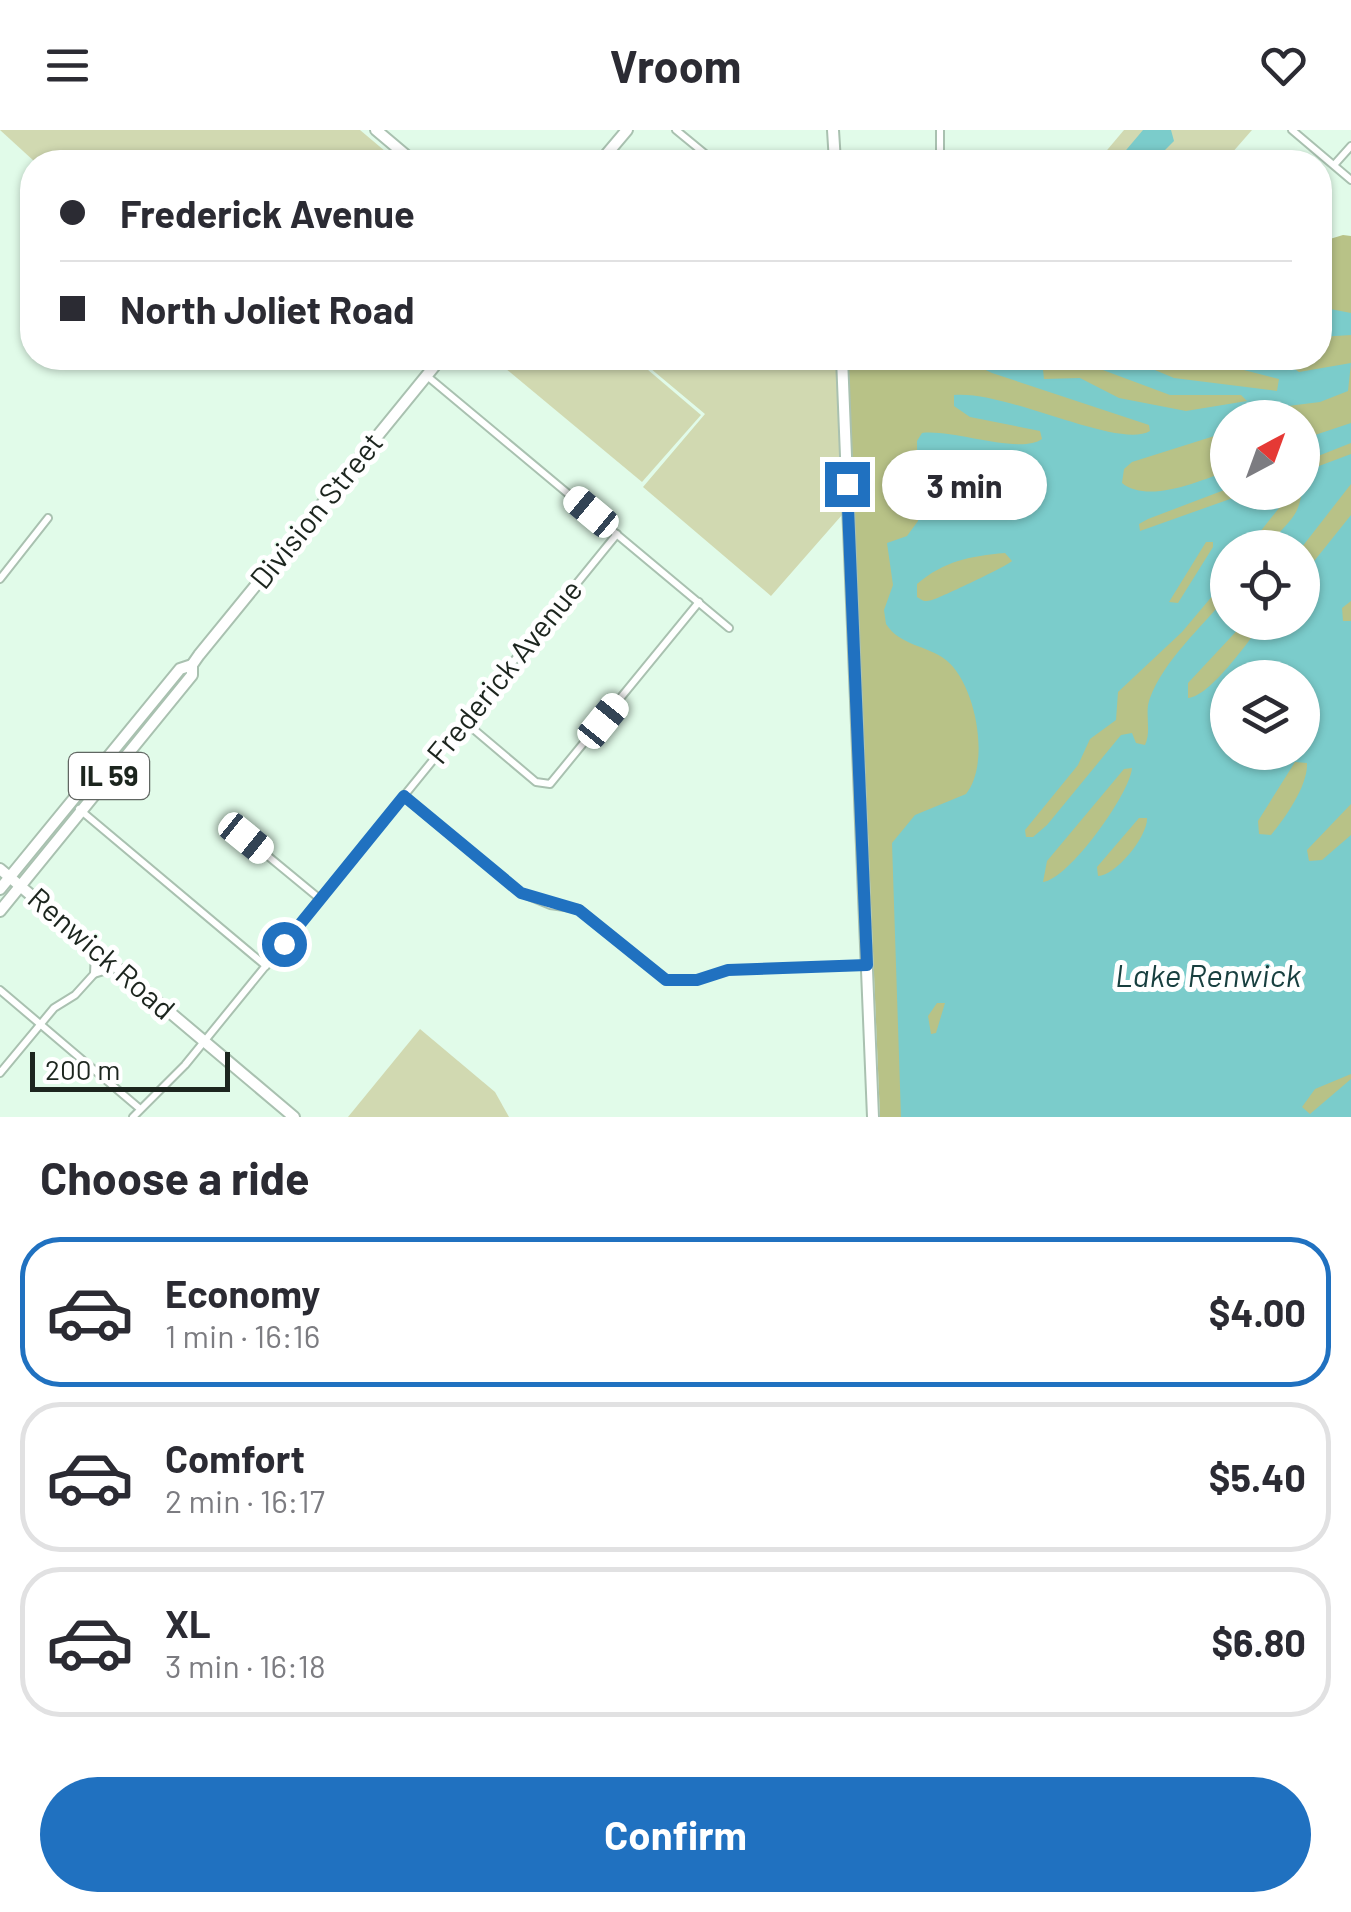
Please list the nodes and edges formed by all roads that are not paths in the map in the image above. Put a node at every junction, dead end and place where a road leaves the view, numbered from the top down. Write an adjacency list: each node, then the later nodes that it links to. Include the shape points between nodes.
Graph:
1 (627, 130): 7 (main road)
2 (676, 130): 8 (street)
3 (1292, 130): 9 (street)
4 (378, 131): 6 (main road)
5 (1351, 146): 10 (street)
6 (400, 150)
7 (610, 150)
8 (700, 150)
9 (1316, 150)
10 (1334, 165): 11 (street)
11 (1351, 180)
12 (432, 370): 14 (main road, Division Street / IL 59)
13 (843, 370): 33 (main road)
14 (427, 376): 16 (street); 20 (main road, Division Street / IL 59)
15 (48, 518): 17 (street)
16 (617, 534): 18 (street); 21 (street, Frederick Avenue)
17 (0, 579)
18 (700, 602): 19 (street); 21 (street, via 554,781 545,785)
19 (728, 628)
20 (192, 665): 23 (main road, Division Street / IL 59, via 180,668); 24 (main road, Division Street / IL 59, via 192,675)
21 (465, 722): 22 (street, Frederick Avenue)
22 (404, 796): 30 (street, Frederick Avenue); 33 (street, via 521,893 579,910 666,980 728,970)
23 (72, 802): 24 (street); 27 (main road, Division Street / IL 59)
24 (81, 811): 28 (main road, Division Street / IL 59); 34 (street)
25 (246, 838): 30 (street)
26 (0, 868): 27 (main road, Renwick Road)
27 (10, 877): 28 (main road, Renwick Road); 29 (main road, IL 59)
28 (20, 885): 31 (main road, IL 59); 32 (main road, Renwick Road)
29 (0, 890)
30 (320, 899): 34 (street, Frederick Avenue)
31 (0, 911)
32 (95, 950): 35 (main road, Renwick Road); 36 (street)
33 (867, 965): 44 (main road)
34 (266, 966): 39 (street, Frederick Avenue)
35 (116, 967): 36 (street); 39 (main road, Renwick Road)
36 (94, 974): 38 (street)
37 (0, 990): 38 (street)
38 (40, 1025): 40 (street); 41 (street)
39 (204, 1042): 41 (street, Frederick Avenue); 42 (main road, Renwick Road)
40 (0, 1073)
41 (139, 1108): 43 (street, Frederick Avenue)
42 (290, 1116)
43 (133, 1117)
44 (872, 1117)

